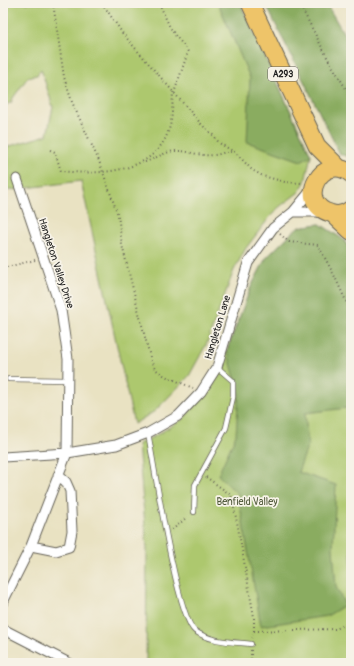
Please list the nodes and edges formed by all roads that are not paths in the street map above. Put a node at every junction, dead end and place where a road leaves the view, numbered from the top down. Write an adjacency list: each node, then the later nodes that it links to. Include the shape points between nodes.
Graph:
1 (250, 3): 2 (highway, A293)
2 (317, 146): 3 (highway, A293); 5 (highway, A293)
3 (345, 171): 5 (highway, via 330,169)
4 (17, 179): 12 (street, Hangleton Valley Drive, via 61,310 68,359)
5 (312, 183): 7 (street, Hangleton Lane); 8 (highway, via 317,205)
6 (351, 209): 8 (highway, via 342,214)
7 (293, 212): 8 (street); 10 (street, Hangleton Lane, via 272,228 248,263)
8 (329, 213): 9 (highway)
9 (351, 231)
10 (217, 367): 13 (street, Hangleton Lane, via 202,392 178,416); 17 (lane, via 233,381 233,397 226,428 195,485)
11 (9, 380): 12 (lane)
12 (67, 380): 14 (street, Hangleton Valley Drive)
13 (148, 433): 14 (street, Hangleton Lane, via 116,445); 21 (lane, via 174,572 184,611 193,630 207,638)
14 (67, 453): 15 (street, Hangleton Lane); 16 (street, Hangleton Valley Drive)
15 (3, 457)
16 (58, 475): 18 (street, Hangleton Valley Drive); 18 (street, via 66,482 70,491 72,531 69,547 56,551)
17 (194, 512)
18 (31, 546): 19 (street, Hangleton Valley Drive)
19 (3, 602)
20 (3, 629): 22 (street)
21 (251, 644)
22 (69, 663)

